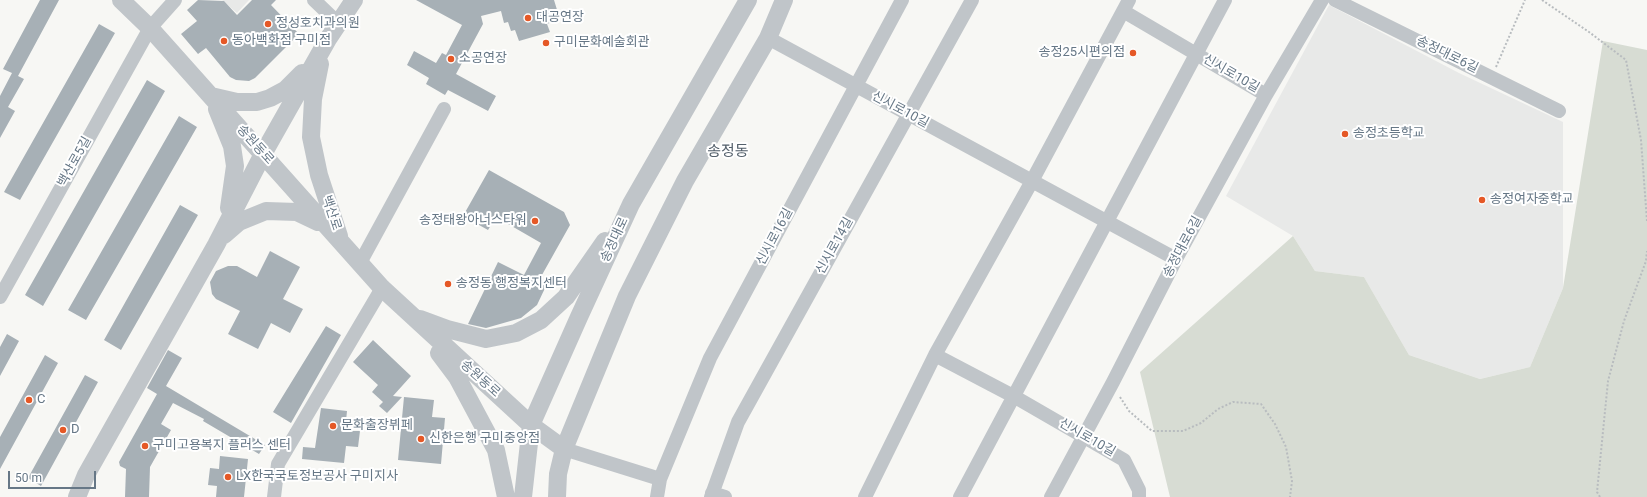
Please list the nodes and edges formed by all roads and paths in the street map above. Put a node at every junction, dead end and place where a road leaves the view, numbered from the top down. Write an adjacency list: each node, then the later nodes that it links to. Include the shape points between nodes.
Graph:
1 (121, 0): 16 (street, 송원동로)
2 (175, 0): 16 (street)
3 (314, 0): 15 (street)
4 (354, 0): 15 (street, 백산로)
5 (748, 0): 29 (street, 송정대로)
6 (784, 0): 17 (street)
7 (902, 0): 21 (street, 신시로16길)
8 (972, 0): 26 (street, 신시로14길)
9 (1225, 0): 19 (street, 신시로10길)
10 (1322, 0): 22 (street, 송정대로6길)
11 (1335, 0): 20 (street, 송정대로6길)
12 (1525, 0): 20 (path)
13 (1542, 0): 31 (path, via 1626,60 1641,140)
14 (1126, 6): 19 (street, 신시로10길); 28 (street, 신시로10길)
15 (338, 23): 18 (street, 백산로)
16 (150, 28): 23 (street, 송원동로); 38 (street, 백산로5길)
17 (768, 38): 21 (street, 신시로10길); 45 (street, via 685,181 634,283)
18 (328, 39): 23 (street, 백산로, via 299,77 285,90 270,98 257,102 237,102); 27 (street, 백산로); 32 (street, 백산로, via 318,70 311,137 319,175)
19 (1196, 54): 22 (street, 신시로10길); 30 (street, 신시로10길)
20 (1491, 77): 25 (street, 송정대로6길)
21 (856, 86): 26 (street, 신시로10길); 46 (street, 신시로16길, via 710,358)
22 (1266, 95): 35 (street, 송정대로6길)
23 (211, 96): 27 (street, 송원동로); 33 (street, 백산로, via 232,146 235,166 229,208)
24 (444, 108): 36 (street)
25 (1559, 111)
26 (908, 114): 28 (street, 신시로10길); 47 (street, 신시로14길, via 738,422)
27 (263, 154): 32 (street, 송원동로); 33 (street, 백산로)
28 (1032, 181): 30 (street, 신시로10길); 40 (street, 신시로10길)
29 (631, 204): 39 (street, via 566,297 542,320 516,333 486,339); 43 (street, 송정대로)
30 (1106, 221): 35 (street, 신시로10길); 42 (street, 신시로10길)
31 (1647, 221)
32 (341, 242): 33 (street, 백산로, via 308,216 281,210 266,211 239,222 228,230); 36 (street, 송원동로)
33 (216, 245): 48 (street, 백산로, via 86,476)
34 (1647, 251): 60 (path, via 1644,268 1624,321 1608,381 1597,492)
35 (1176, 259): 41 (street, 송정대로6길)
36 (360, 263): 37 (street, 송원동로)
37 (382, 288): 39 (street, 송원동로); 49 (street, via 278,464)
38 (0, 297)
39 (410, 316): 43 (street, 송원동로); 50 (street, via 457,377 478,415 496,450)
40 (935, 355): 42 (street, 신시로10길); 55 (street, 신시로10길)
41 (1113, 382): 44 (street, 송정대로6길); 59 (path, via 1128,411 1152,431 1182,431 1201,423 1218,409 1233,402 1261,404 1275,424 1286,447 1292,481)
42 (1015, 397): 44 (street, 신시로10길); 56 (street, 신시로10길)
43 (531, 425): 45 (street, 송원동로); 51 (street, 송정대로)
44 (1084, 435): 57 (street, 송정대로6길); 58 (street, 신시로10길, via 1124,460 1139,490)
45 (564, 449): 46 (street); 52 (street, via 558,474)
46 (660, 478): 53 (street, 신시로16길)
47 (711, 495): 54 (street)
48 (77, 497)
49 (274, 497)
50 (506, 497)
51 (523, 497)
52 (557, 497)
53 (657, 497)
54 (725, 497)
55 (865, 497)
56 (960, 497)
57 (1051, 497)
58 (1139, 497)
59 (1290, 497)
60 (1600, 497)

